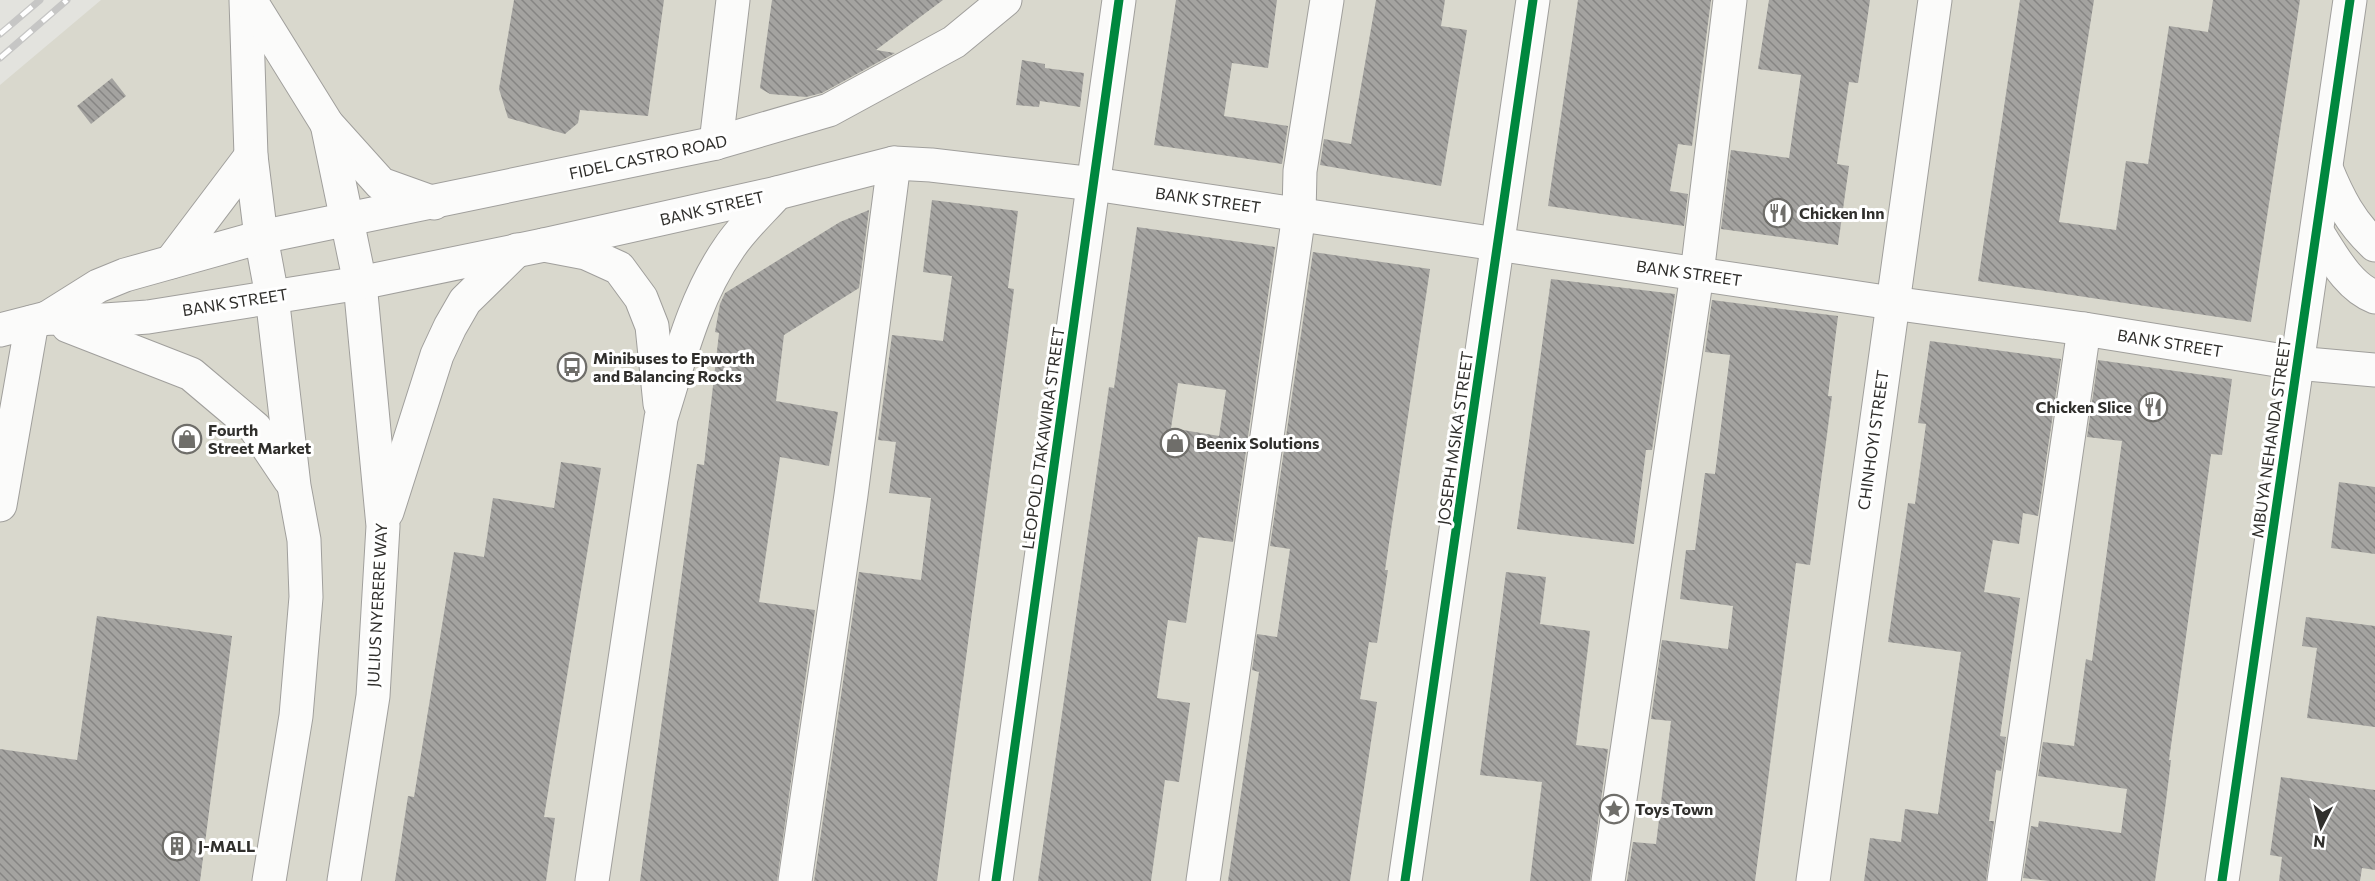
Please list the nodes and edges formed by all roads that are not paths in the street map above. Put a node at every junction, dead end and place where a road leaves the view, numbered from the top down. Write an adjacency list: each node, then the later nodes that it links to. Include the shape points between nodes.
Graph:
1 (248, 0): 10 (main road); 12 (main road)
2 (733, 0): 11 (main road)
3 (1005, 0): 11 (main road, FIDEL CASTRO ROAD, via 954,42 829,110)
4 (1119, 0): 15 (main road, LEOPOLD TAKAWIRA STREET)
5 (1327, 0): 18 (main road, via 1300,171)
6 (1533, 0): 22 (main road, JOSEPH MSIKA STREET)
7 (1730, 0): 26 (main road)
8 (1935, 0): 30 (main road, CHINHOYI STREET)
9 (2350, 0): 14 (main road, MBUYA NEHANDA STREET)
10 (327, 124): 17 (main road, via 381,184); 19 (main road, JULIUS NYERERE WAY)
11 (716, 143): 17 (main road, FIDEL CASTRO ROAD)
12 (251, 156): 21 (main road); 25 (main road)
13 (894, 164): 15 (main road, BANK STREET); 16 (main road, BANK STREET); 43 (main road)
14 (2325, 166): 20 (main road, MBUYA NEHANDA STREET); 23 (main road, via 2338,199 2358,230)
15 (1094, 184): 18 (main road, BANK STREET); 44 (main road, LEOPOLD TAKAWIRA STREET)
16 (777, 193): 24 (main road, BANK STREET); 36 (main road, via 729,247 707,284)
17 (434, 203): 19 (main road, FIDEL CASTRO ROAD)
18 (1299, 214): 22 (main road, BANK STREET); 45 (main road)
19 (348, 220): 21 (main road, FIDEL CASTRO ROAD); 27 (main road, JULIUS NYERERE WAY)
20 (2318, 232): 29 (main road, via 2340,267); 34 (main road, MBUYA NEHANDA STREET)
21 (261, 237): 25 (main road, FIDEL CASTRO ROAD); 28 (main road)
22 (1499, 244): 26 (main road, BANK STREET); 46 (main road, JOSEPH MSIKA STREET)
23 (2375, 245)
24 (530, 248): 27 (main road, BANK STREET); 36 (main road, via 586,253 619,268 641,298 652,326); 39 (main road, via 465,301 450,327 437,355)
25 (171, 262): 31 (main road, FIDEL CASTRO ROAD, via 98,286)
26 (1698, 274): 30 (main road, BANK STREET); 47 (main road)
27 (360, 283): 28 (main road, BANK STREET); 39 (main road, JULIUS NYERERE WAY)
28 (272, 296): 31 (main road, BANK STREET, via 148,317); 37 (main road)
29 (2375, 297)
30 (1892, 303): 32 (main road, BANK STREET); 48 (main road, CHINHOYI STREET)
31 (40, 320): 33 (main road); 37 (main road, via 191,374 255,428); 38 (main road)
32 (2084, 329): 34 (main road, BANK STREET); 49 (main road)
33 (0, 330)
34 (2296, 363): 35 (main road, BANK STREET); 50 (main road, MBUYA NEHANDA STREET)
35 (2375, 370)
36 (661, 418): 42 (main road)
37 (294, 486): 40 (main road, via 304,540 306,597 296,716)
38 (0, 505)
39 (383, 526): 41 (main road, JULIUS NYERERE WAY, via 373,696)
40 (269, 881)
41 (344, 881)
42 (592, 881)
43 (795, 881)
44 (996, 881)
45 (1203, 881)
46 (1405, 881)
47 (1608, 881)
48 (1813, 881)
49 (2004, 881)
50 (2223, 881)

